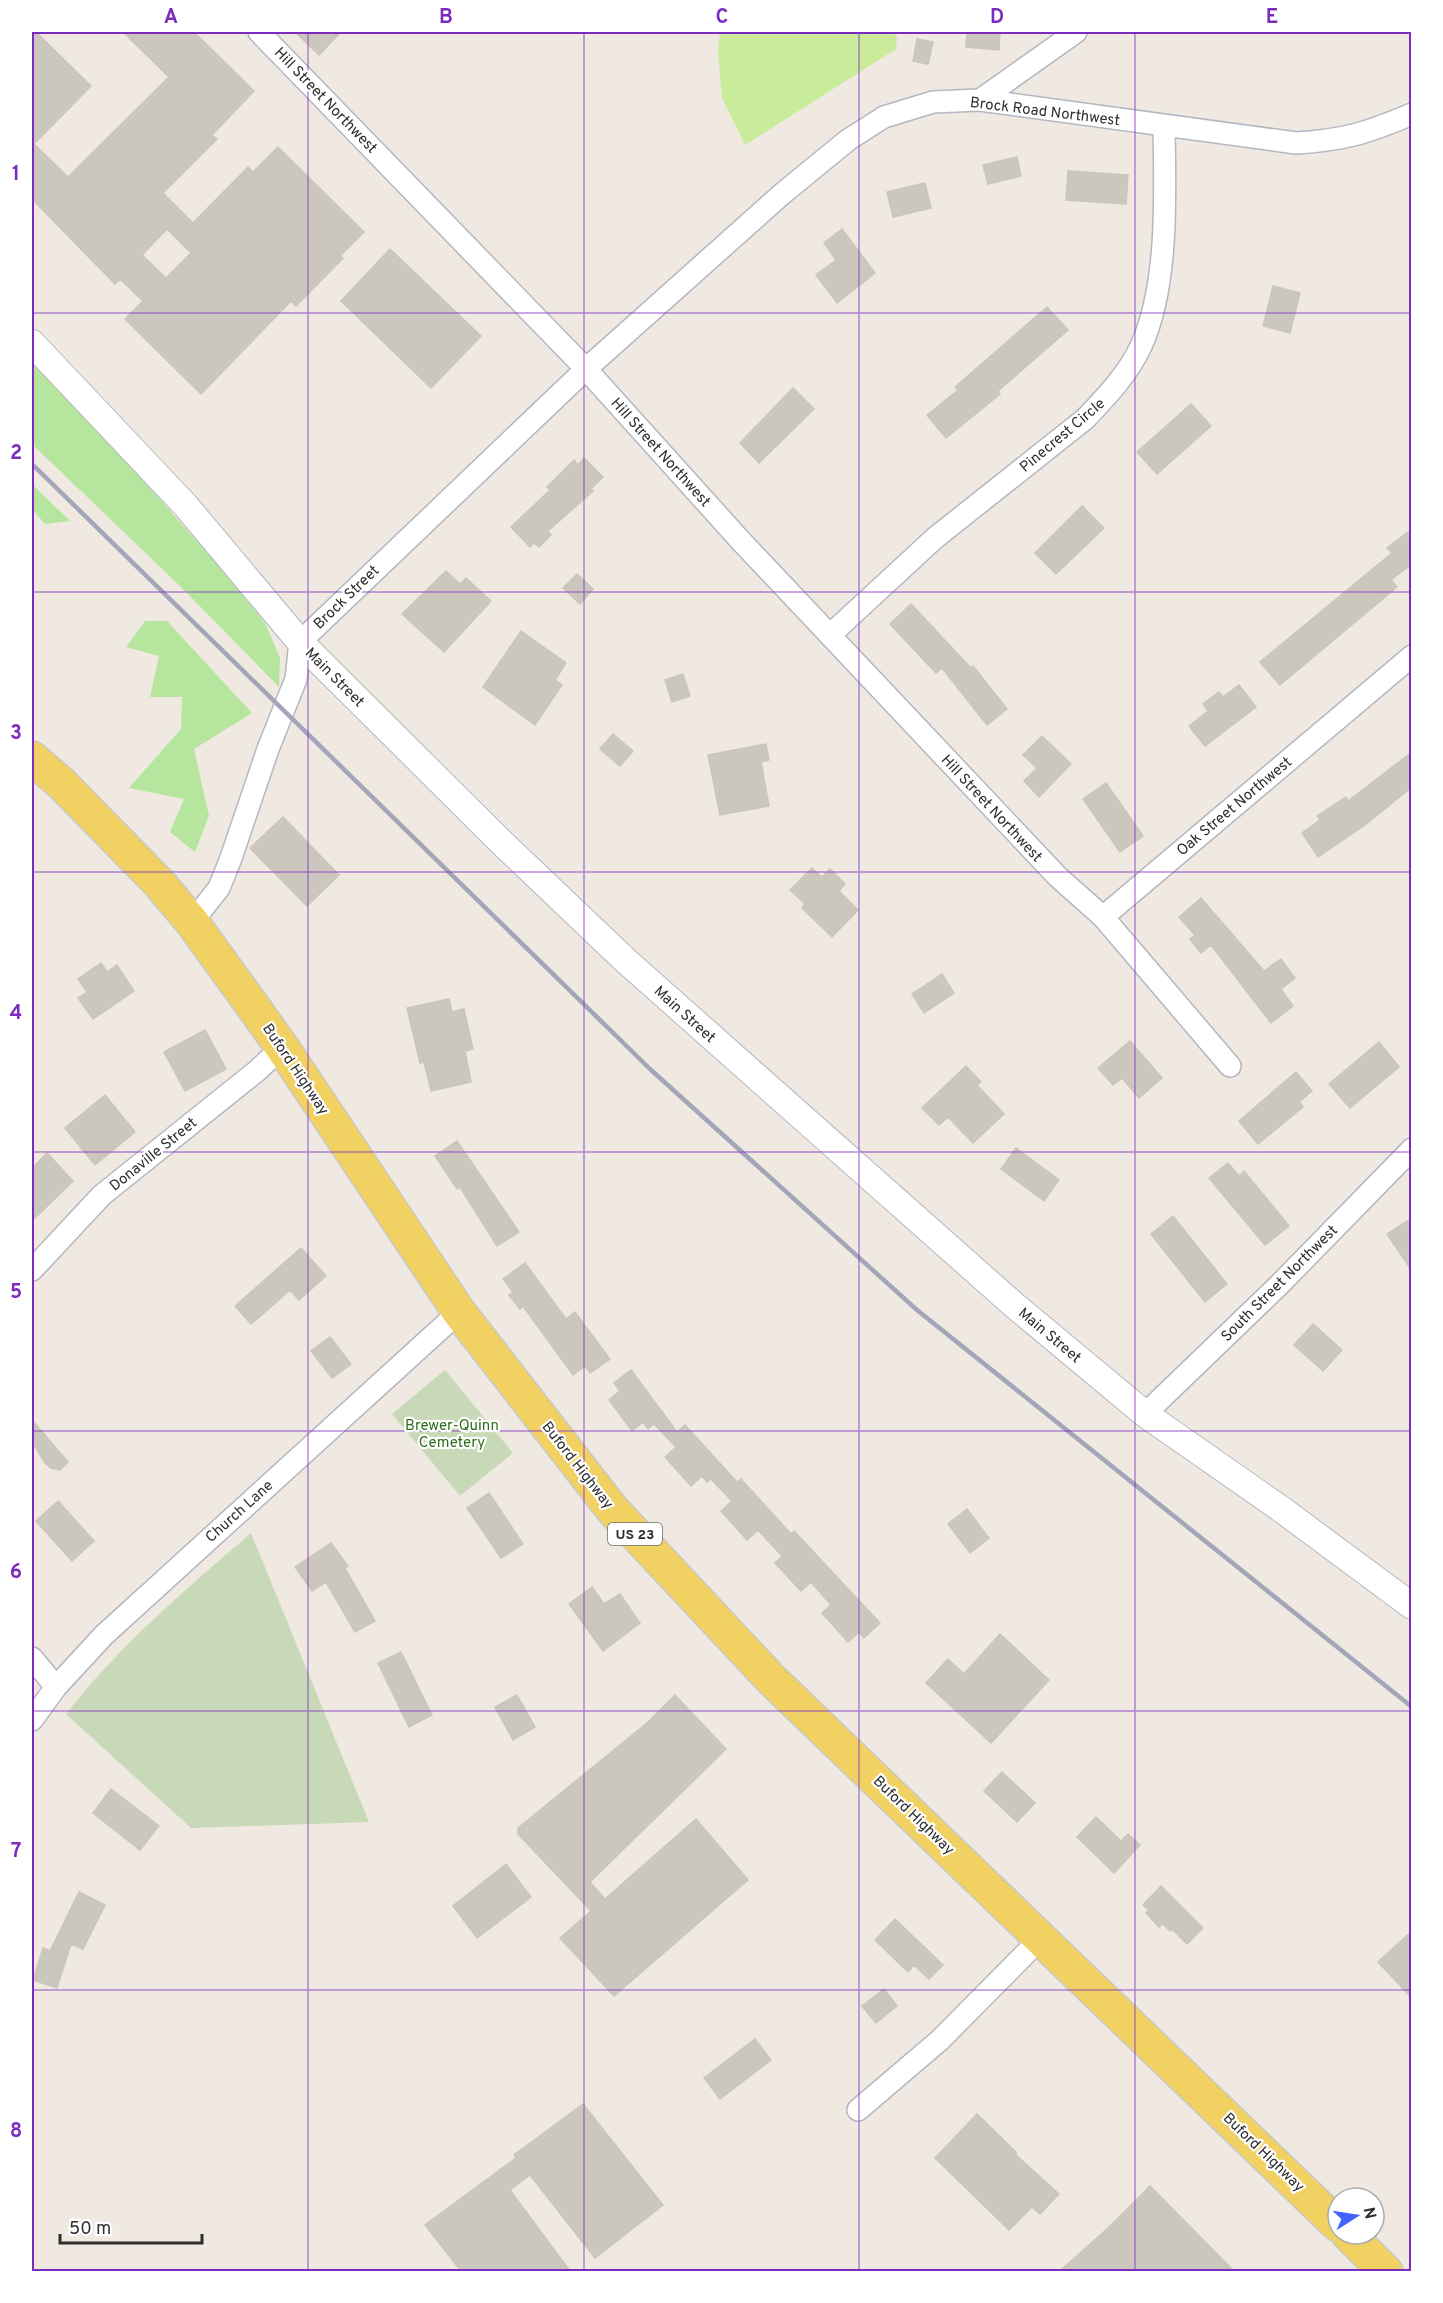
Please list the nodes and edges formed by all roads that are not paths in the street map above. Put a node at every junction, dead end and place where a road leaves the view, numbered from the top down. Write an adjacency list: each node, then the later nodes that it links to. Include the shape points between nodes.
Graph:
1 (259, 32): 7 (street, Hill Street Northwest)
2 (1076, 32): 3 (street)
3 (980, 100): 5 (street, Brock Road Northwest); 7 (street, Brock Road Northwest, via 933,102 884,117 848,140)
4 (1412, 114): 5 (street, Brock Road Northwest, via 1338,140 1296,143)
5 (1164, 127): 8 (street, Pinecrest Circle, via 1163,249 1155,301 1141,346 1107,396 1085,419 934,538)
6 (32, 343): 9 (street, Main Street, via 186,506)
7 (586, 369): 8 (street, Hill Street Northwest); 9 (street, Brock Street)
8 (830, 635): 12 (street, Hill Street Northwest, via 1058,877)
9 (300, 642): 13 (street, via 296,680 231,858 219,888); 19 (street, Main Street, via 625,960 1014,1305)
10 (1412, 656): 12 (street, Oak Street Northwest)
11 (32, 758): 13 (main road, Buford Highway / US 23, via 62,783)
12 (1103, 916): 15 (street)
13 (192, 922): 14 (main road, Buford Highway / US 23)
14 (282, 1047): 17 (street, Donaville Street, via 102,1196); 18 (main road, Buford Highway / US 23)
15 (1230, 1066)
16 (1412, 1149): 19 (street, South Street Northwest)
17 (32, 1270)
18 (459, 1312): 22 (street, Church Lane, via 104,1635); 24 (main road, Buford Highway / US 23, via 612,1509 771,1678)
19 (1145, 1414): 20 (street, Main Street)
20 (1410, 1602)
21 (32, 1658): 22 (street)
22 (56, 1687): 23 (street, Church Lane)
23 (32, 1720)
24 (1041, 1938): 25 (street, via 940,2040); 26 (main road, Buford Highway / US 23)
25 (858, 2110)
26 (1326, 2212)
27 (1360, 2246): 28 (main road)
28 (1386, 2271)

